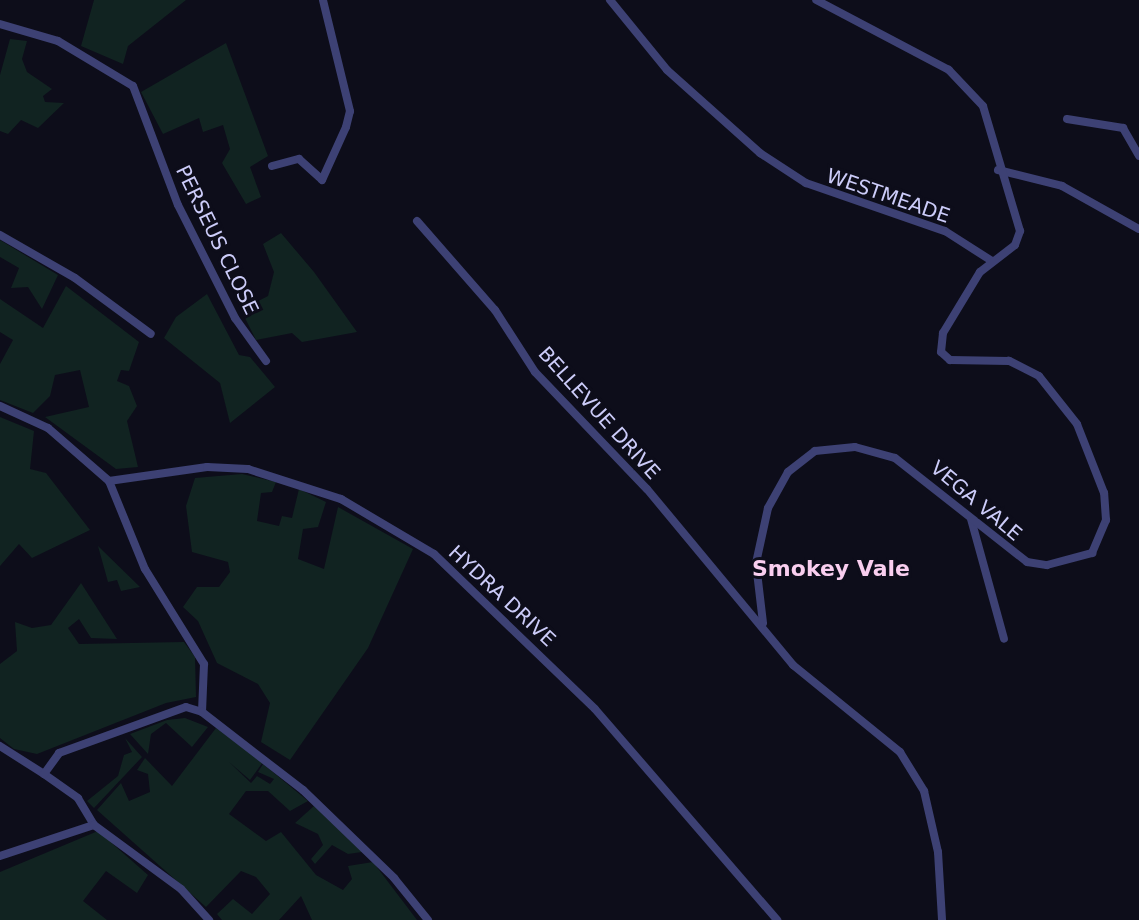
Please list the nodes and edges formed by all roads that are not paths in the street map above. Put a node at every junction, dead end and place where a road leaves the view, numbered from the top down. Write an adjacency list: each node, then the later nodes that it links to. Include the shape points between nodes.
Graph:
1 (323, 0): 7 (street, via 350,111 346,127 322,180 299,159)
2 (610, 0): 12 (street, WESTMEADE, via 667,70 771,160 830,195 945,231)
3 (816, 0): 8 (street, via 949,70 972,89)
4 (0, 24): 14 (street, PERSEUS CLOSE, via 58,41 133,86 178,205 235,318)
5 (1067, 119): 6 (street, via 1123,128)
6 (1139, 156)
7 (272, 166)
8 (998, 170): 10 (street, via 1072,189); 12 (street, via 1020,231 1015,245)
9 (417, 221): 18 (street, BELLEVUE DRIVE, via 495,310 535,372)
10 (1139, 229)
11 (0, 235): 13 (street, via 75,278)
12 (992, 261): 17 (street, VEGA VALE, via 943,333 941,352 950,360 1009,361 1039,376 1077,424 1104,493 1106,520 1092,553 1047,565 1008,553)
13 (151, 334)
14 (266, 361)
15 (0, 406): 16 (street, via 48,428)
16 (109, 481): 20 (street, via 145,569 204,664); 27 (street, HYDRA DRIVE, via 207,467 263,473 341,499 434,554 595,709)
17 (970, 518): 18 (street, VEGA VALE, via 895,458 855,447 815,451 788,472 768,508 756,563); 19 (street)
18 (763, 623): 28 (street, BELLEVUE DRIVE, via 793,665 900,752 924,791 938,852)
19 (1004, 639)
20 (202, 712): 22 (street, via 186,707 59,753); 26 (street, via 303,790 394,878)
21 (0, 746): 22 (street)
22 (44, 774): 23 (street, via 78,798)
23 (94, 825): 24 (street); 25 (street, via 181,889)
24 (0, 856)
25 (209, 920)
26 (428, 920)
27 (777, 920)
28 (942, 920)

